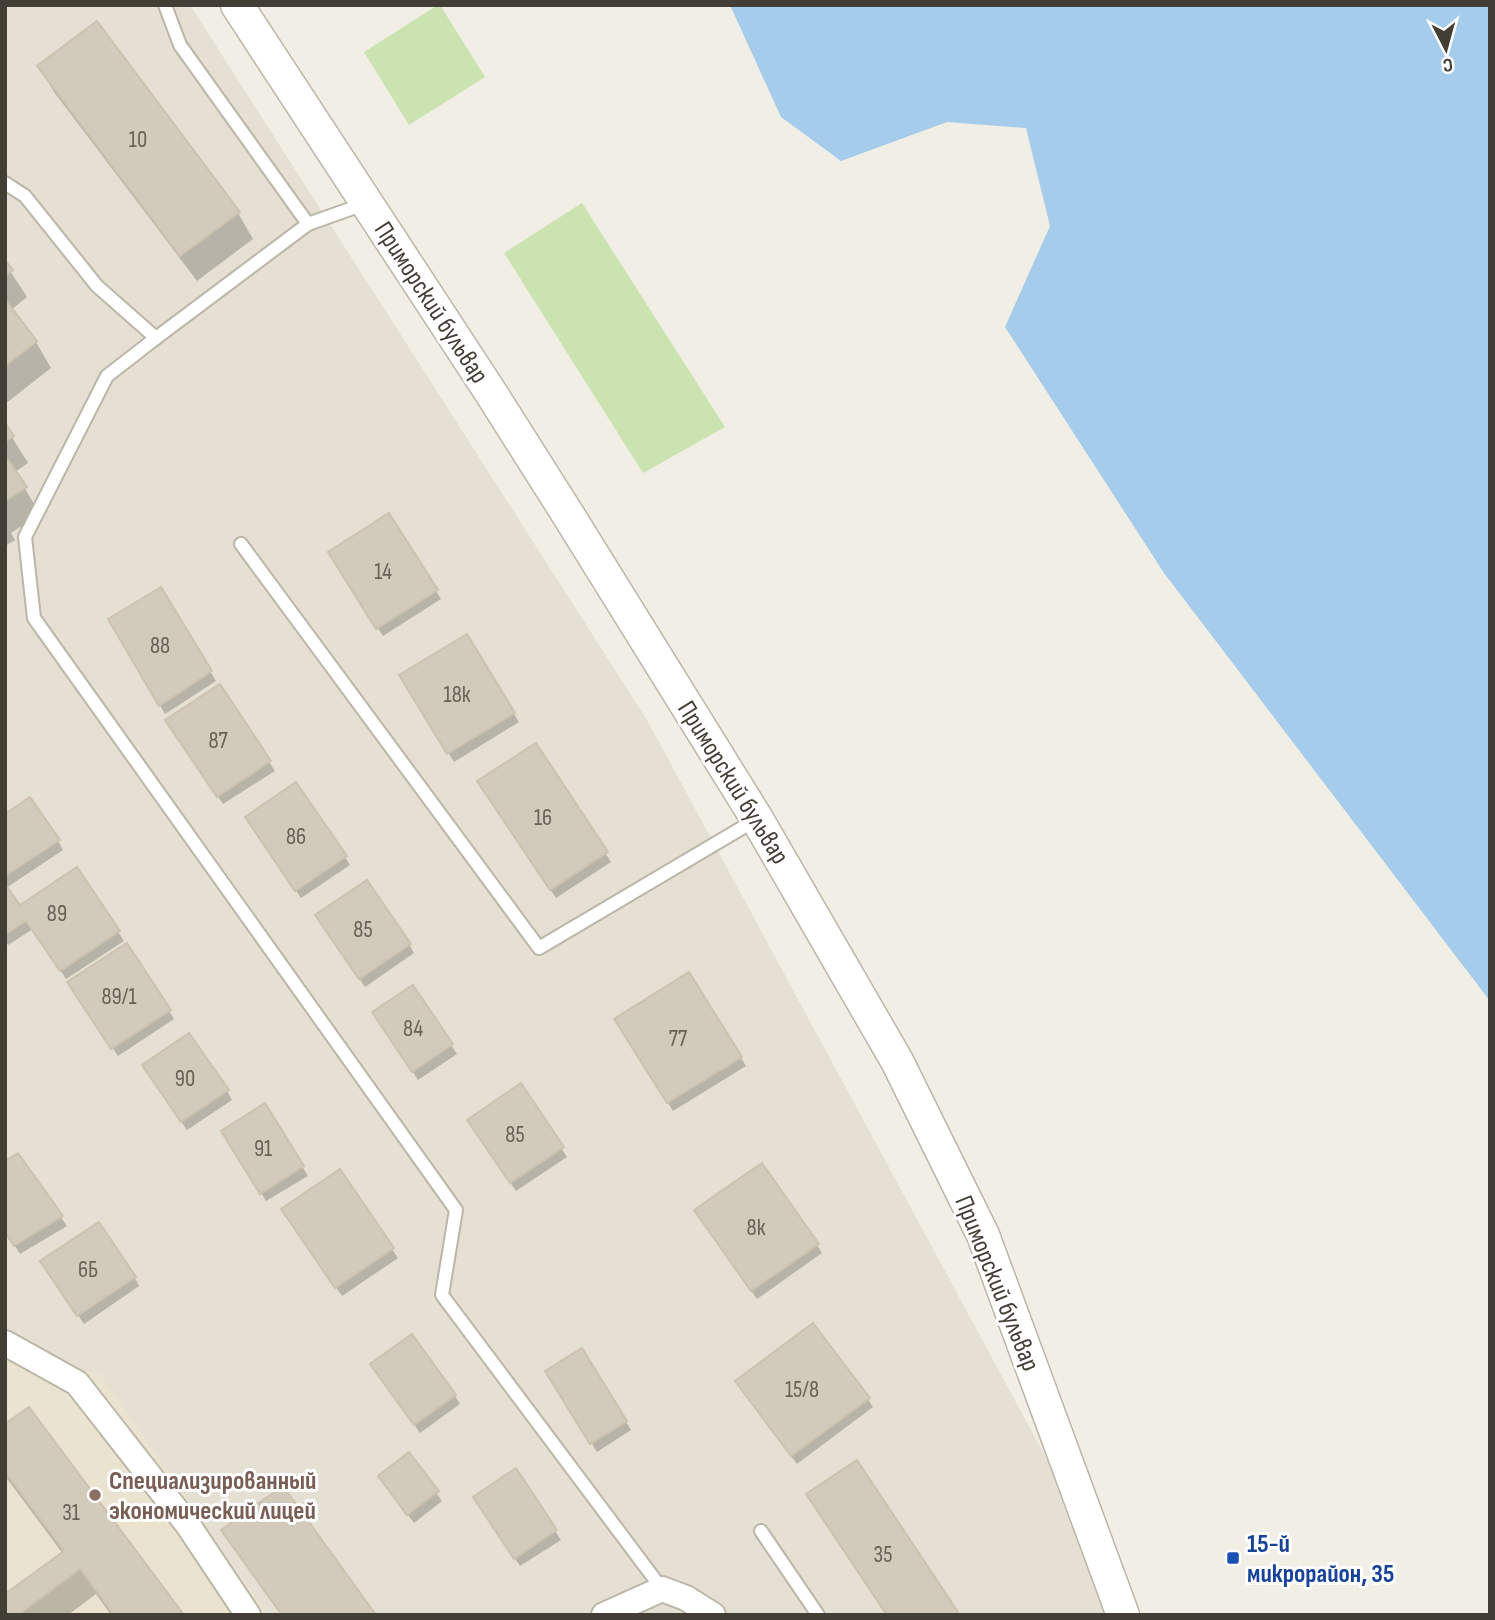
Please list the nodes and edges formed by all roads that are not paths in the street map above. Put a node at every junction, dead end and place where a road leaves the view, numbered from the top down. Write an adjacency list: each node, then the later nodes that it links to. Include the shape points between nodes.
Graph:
1 (165, 5): 5 (lane, via 180,45)
2 (237, 5): 4 (street, Приморский бульвар)
3 (5, 183): 6 (lane, via 25,196 97,286)
4 (367, 203): 5 (lane); 8 (street, Приморский бульвар)
5 (307, 224): 6 (lane)
6 (156, 338): 11 (lane, via 107,376 25,537 34,618 456,1210 442,1296)
7 (241, 544): 8 (lane, via 539,948)
8 (757, 819): 16 (street, Приморский бульвар, via 897,1061 983,1235)
9 (5, 1343): 12 (street, via 77,1383 188,1525)
10 (761, 1531): 15 (lane)
11 (662, 1589): 13 (street); 14 (street)
12 (248, 1615)
13 (604, 1615)
14 (713, 1615)
15 (818, 1615)
16 (1123, 1615)

